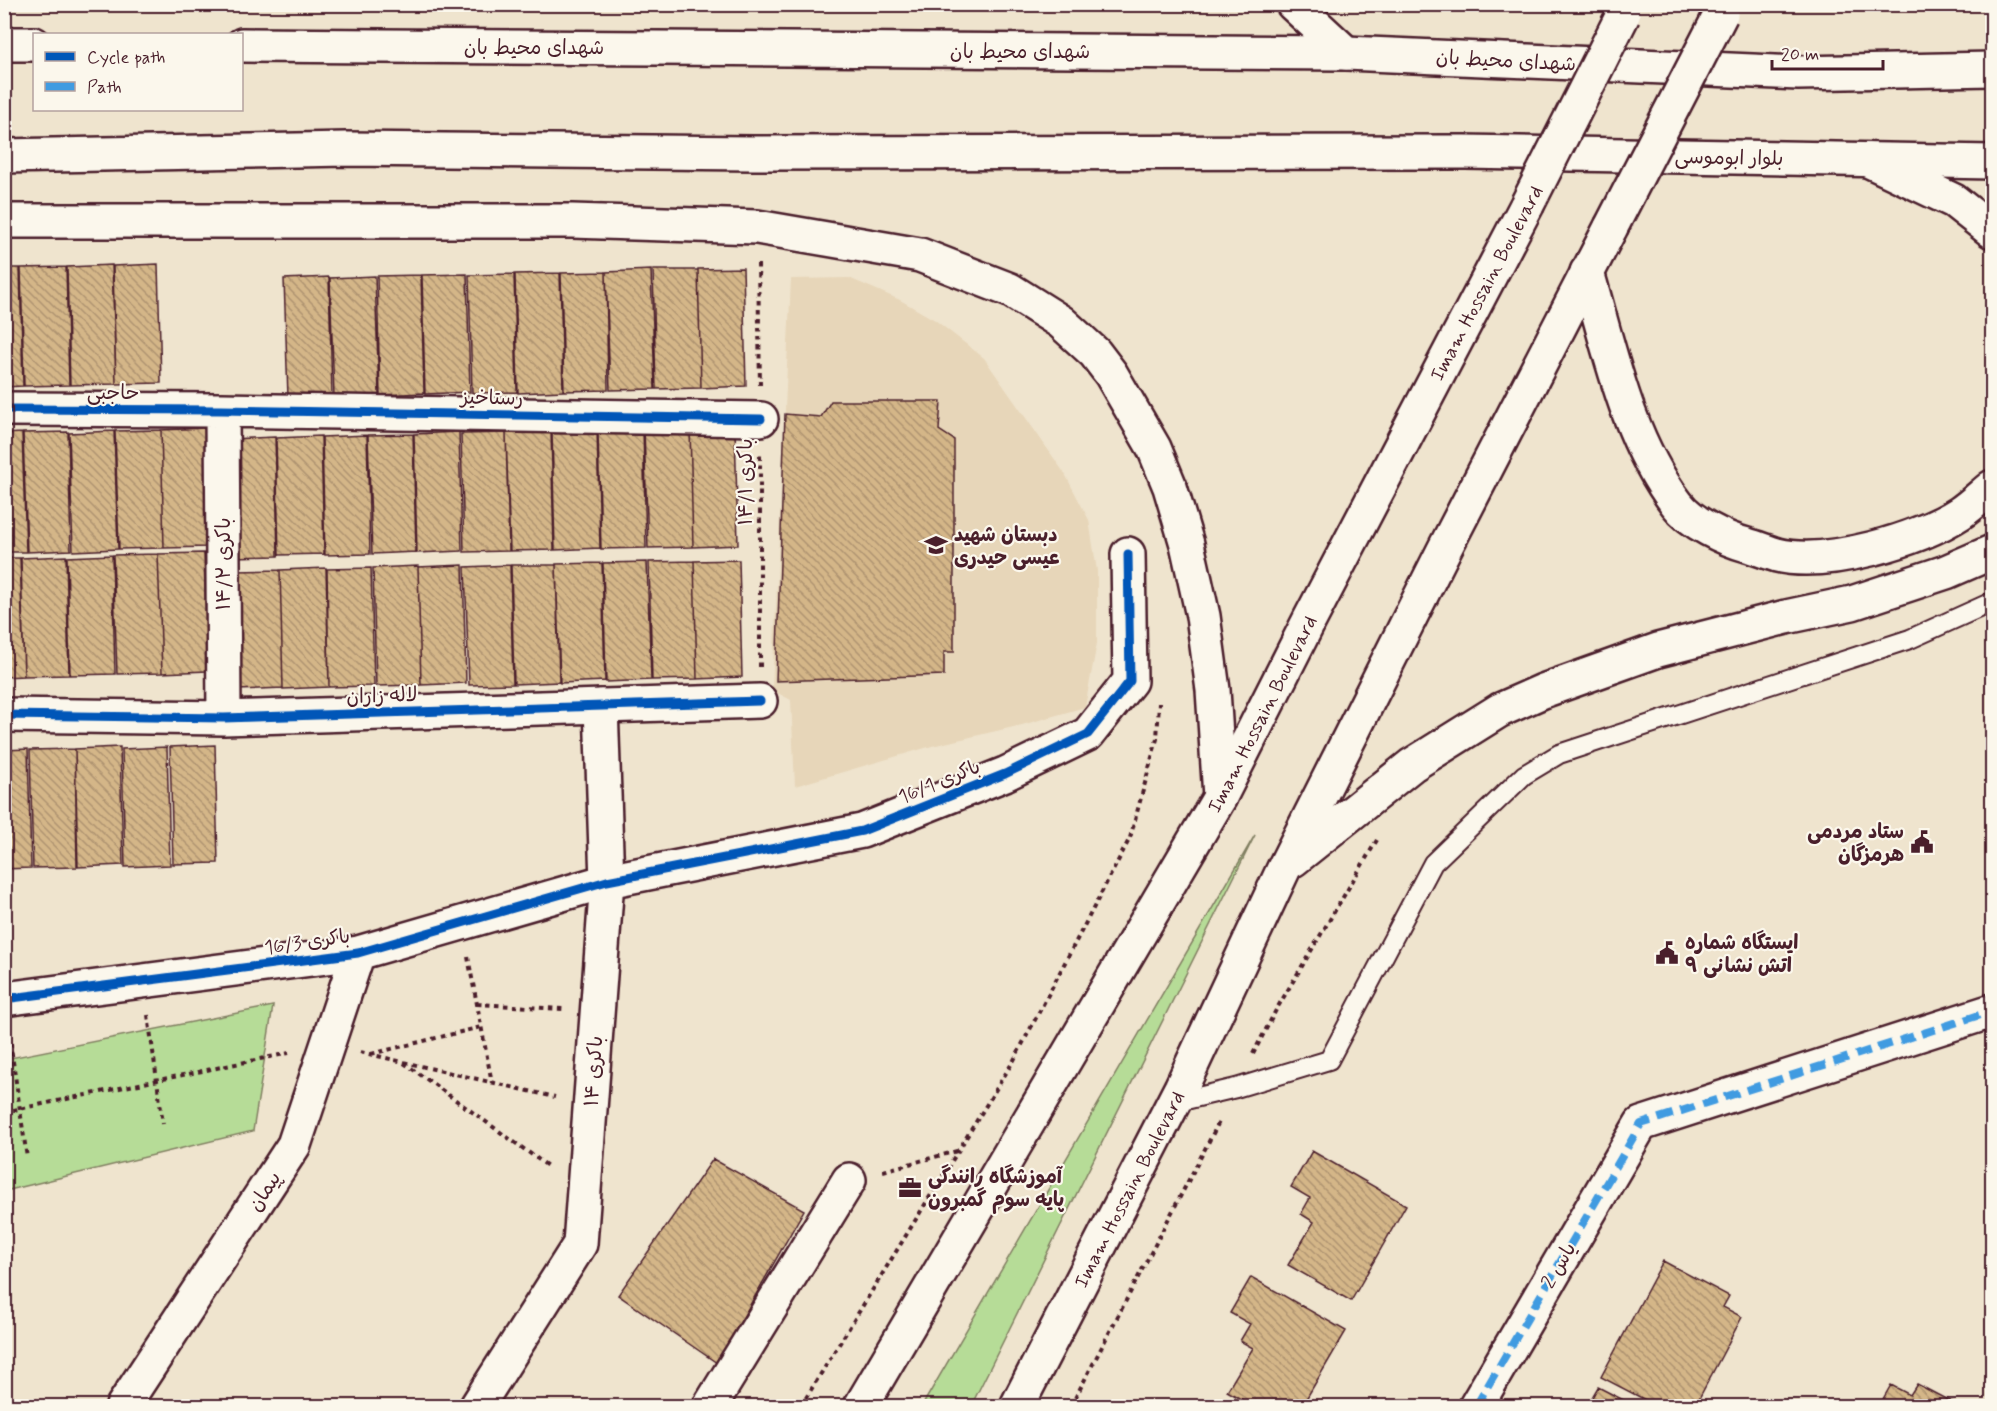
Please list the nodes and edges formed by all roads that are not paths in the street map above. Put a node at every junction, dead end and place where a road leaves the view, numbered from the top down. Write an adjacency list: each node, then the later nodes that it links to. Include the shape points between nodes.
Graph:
1 (1293, 4): 7 (main road)
2 (1723, 9): 14 (main road, Imam Hossain Boulevard, bridge)
3 (1626, 10): 26 (main road, Imam Hossain Boulevard, bridge)
4 (4, 44): 5 (main road)
5 (33, 44)
6 (243, 45): 7 (main road, شهدای محیط بان)
7 (1346, 53): 8 (main road, شهدای محیط بان, via 1798,73)
8 (1992, 69)
9 (4, 156): 10 (main road, بلوار ابوموسی, via 345,150 1465,152)
10 (1868, 160): 11 (main road, بلوار ابوموسی); 13 (main road, via 1954,201)
11 (1992, 162)
12 (4, 221): 26 (main road, via 572,220 757,227 920,255 1010,290 1061,322 1095,353 1112,374 1154,448 1187,544 1203,616)
13 (1992, 231)
14 (1587, 272): 18 (main road, via 1629,410 1656,473 1679,507 1726,539 1779,555 1850,554 1920,534 1960,513); 27 (main road, Imam Hossain Boulevard)
15 (4, 409): 16 (main road, حاجبی)
16 (222, 410): 17 (main road, رستاخیز); 25 (main road, باکری ۱۴/۲)
17 (760, 419)
18 (1992, 487)
19 (1992, 552): 27 (main road, via 1946,572 1852,603 1658,650 1500,710 1412,765)
20 (1128, 554): 28 (main road, باکری 16/1, via 1130,681 1088,734 1005,774 862,831)
21 (1992, 602): 32 (lane, via 1910,639 1559,754 1524,775 1433,863 1329,1060)
22 (760, 701): 23 (main road, لاله زاران)
23 (601, 706): 25 (main road, لاله زاران); 28 (main road, باکری ۱۴)
24 (4, 715): 25 (main road, لاله زاران)
25 (224, 718)
26 (1220, 797): 37 (main road, Imam Hossain Boulevard)
27 (1284, 866): 32 (main road, Imam Hossain Boulevard)
28 (607, 882): 29 (main road, باکری 16/3); 35 (main road, باکری ۱۴, via 580,1244)
29 (358, 953): 31 (main road, باکری 16/3, via 143,981); 34 (main road, پیمان, via 294,1145)
30 (1992, 1011): 39 (main road, یاس 2, via 1641,1124)
31 (6, 1013)
32 (1172, 1104): 38 (main road, Imam Hossain Boulevard)
33 (849, 1180): 36 (main road)
34 (123, 1407)
35 (477, 1407)
36 (710, 1407)
37 (861, 1407)
38 (1017, 1407)
39 (1476, 1407)

